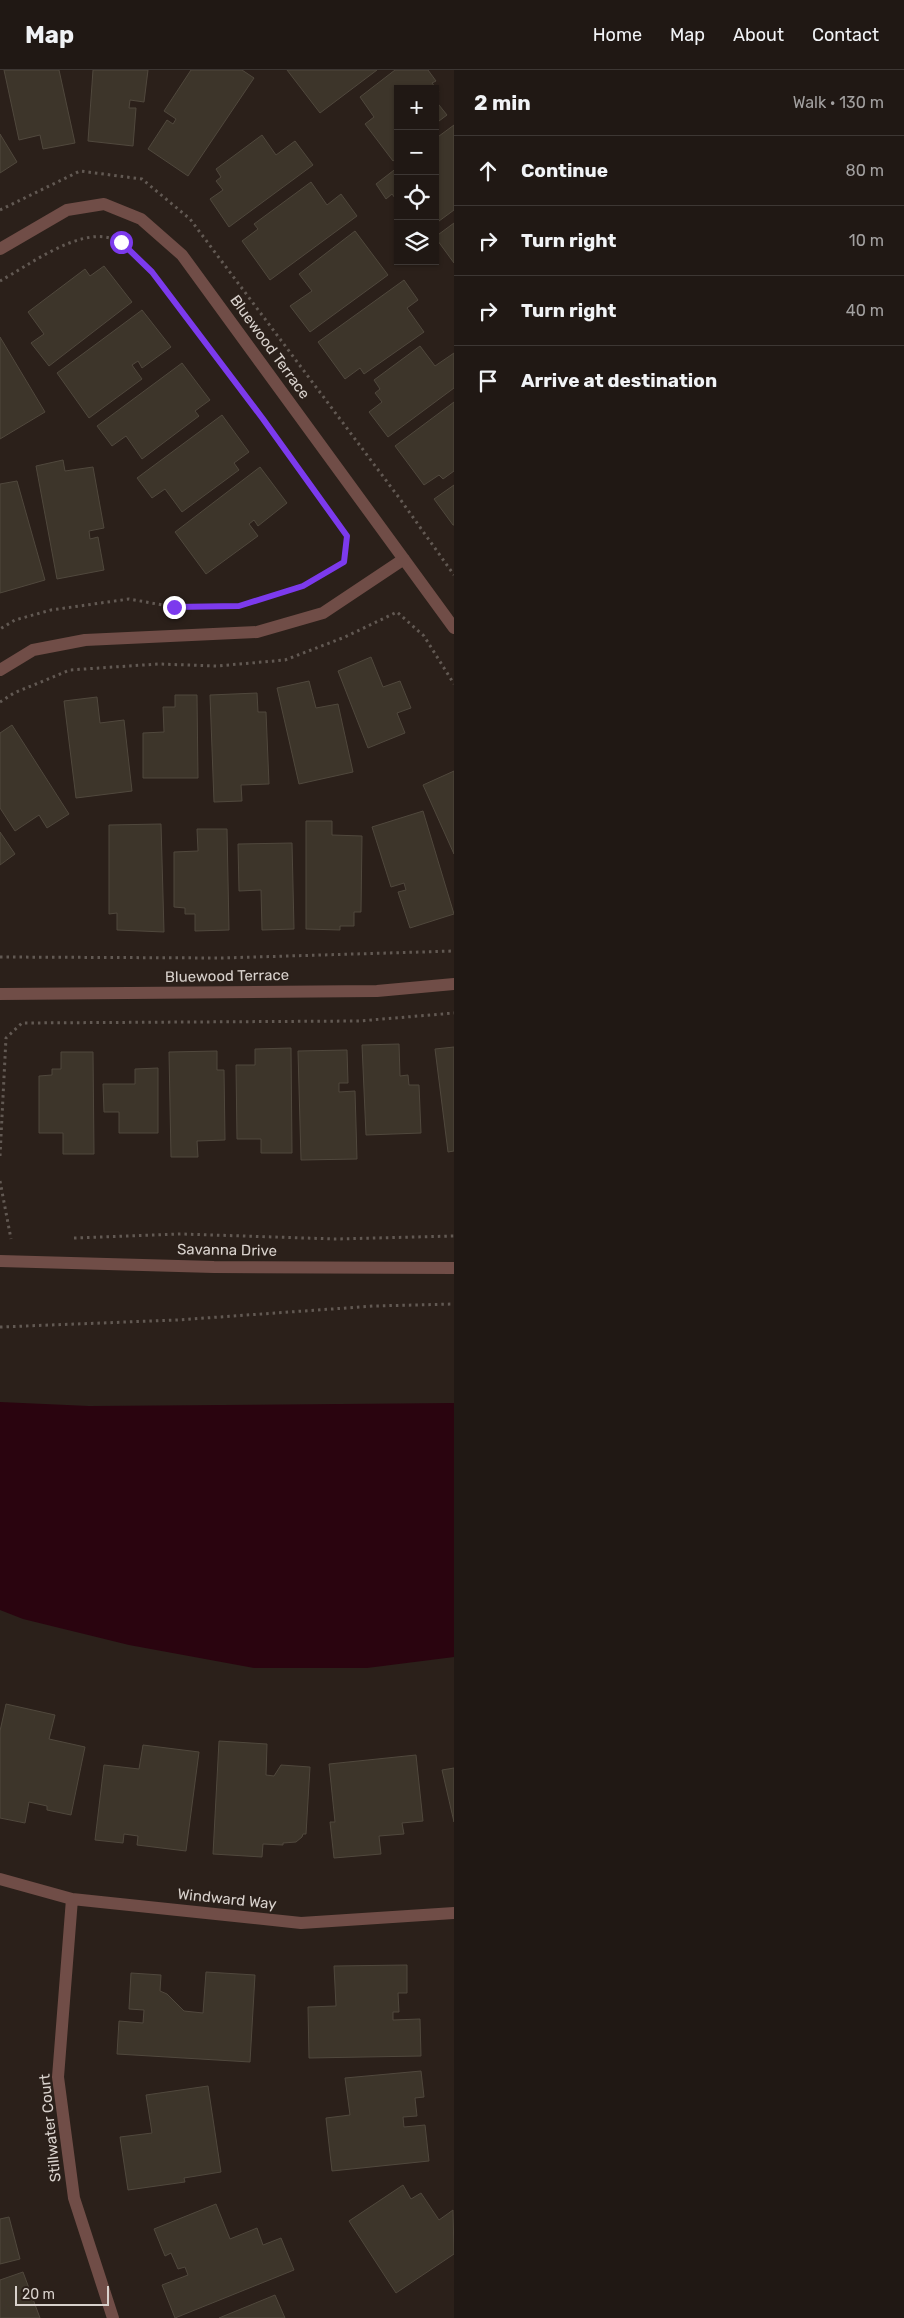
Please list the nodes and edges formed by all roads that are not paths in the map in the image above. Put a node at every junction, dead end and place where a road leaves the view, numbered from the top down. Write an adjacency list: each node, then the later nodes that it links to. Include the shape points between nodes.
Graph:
1 (0, 249): 2 (street, Bluewood Terrace, via 67,210 104,204 141,218 182,254)
2 (404, 559): 3 (street, Bluewood Terrace); 4 (street, via 323,614 257,632 85,640 32,650)
3 (454, 628)
4 (0, 670)
5 (454, 984): 6 (street, Bluewood Terrace, via 377,990)
6 (0, 994)
7 (0, 1261): 8 (street, Savanna Drive, via 214,1267)
8 (454, 1268)
9 (0, 1879): 10 (street, Windward Way)
10 (72, 1898): 11 (street, Windward Way, via 301,1923); 12 (street, Stillwater Court, via 58,2077 74,2198)
11 (454, 1913)
12 (113, 2318)

